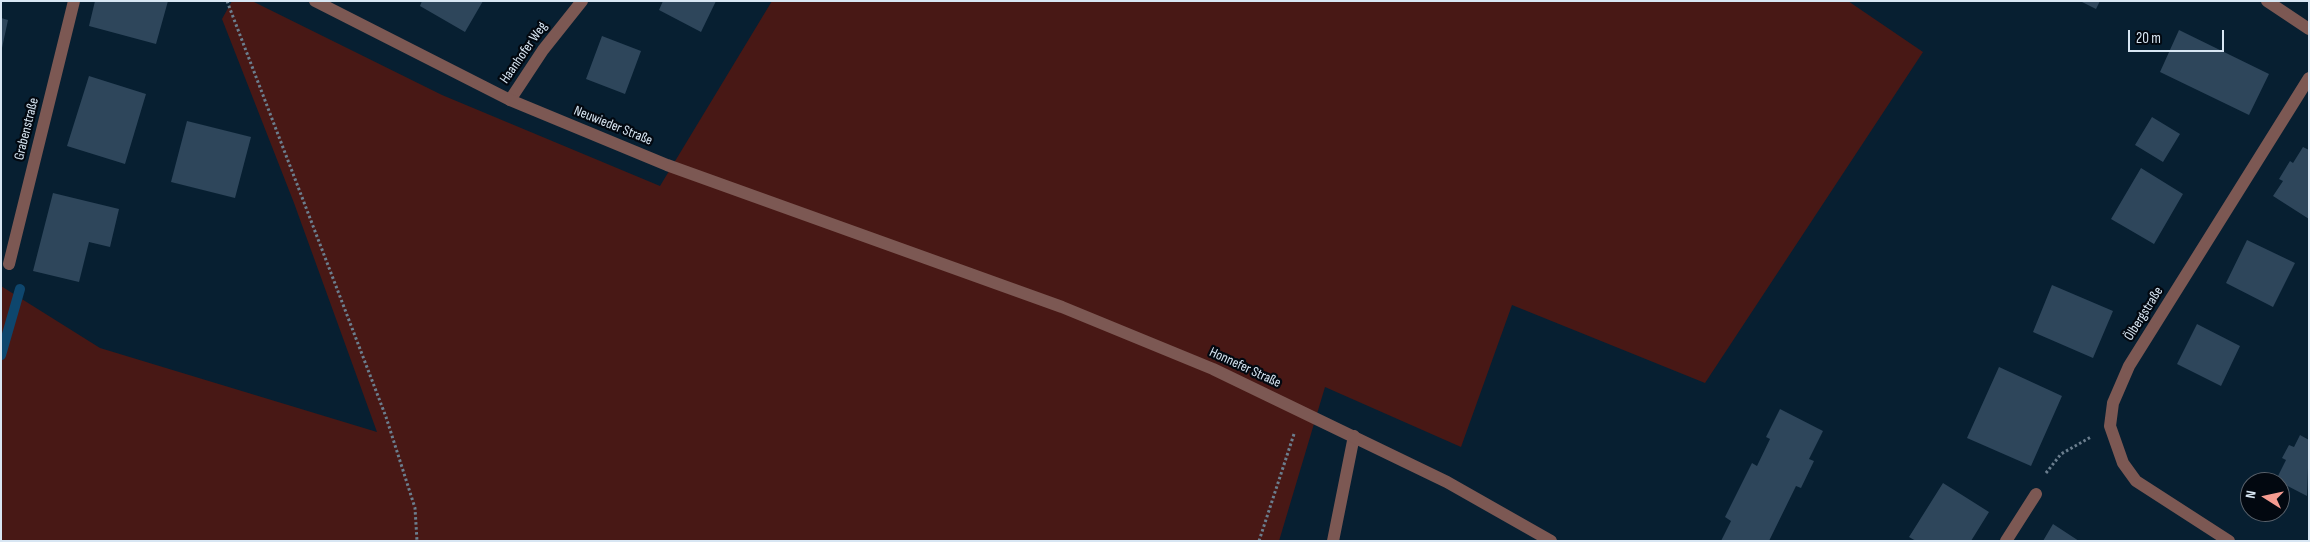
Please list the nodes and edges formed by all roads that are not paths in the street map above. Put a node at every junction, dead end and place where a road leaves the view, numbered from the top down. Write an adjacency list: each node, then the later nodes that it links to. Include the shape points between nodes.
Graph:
1 (74, 1): 9 (street, Grabenstraße)
2 (315, 1): 7 (street, Neuwieder Straße)
3 (582, 1): 7 (street, Haanhofer Weg, via 543,50)
4 (2267, 1): 5 (street)
5 (2309, 29)
6 (2309, 78): 15 (street, Ölbergstraße, via 2129,366 2113,404 2110,426 2123,463 2136,481)
7 (510, 100): 8 (street, Neuwieder Straße, via 667,164)
8 (912, 253): 10 (street, Honnefer Straße, via 1062,307 1213,369)
9 (9, 264)
10 (1354, 436): 12 (street); 13 (street, Honnefer Straße, via 1447,482)
11 (2036, 494): 14 (street)
12 (1333, 541)
13 (1551, 541)
14 (2006, 541)
15 (2229, 541)

